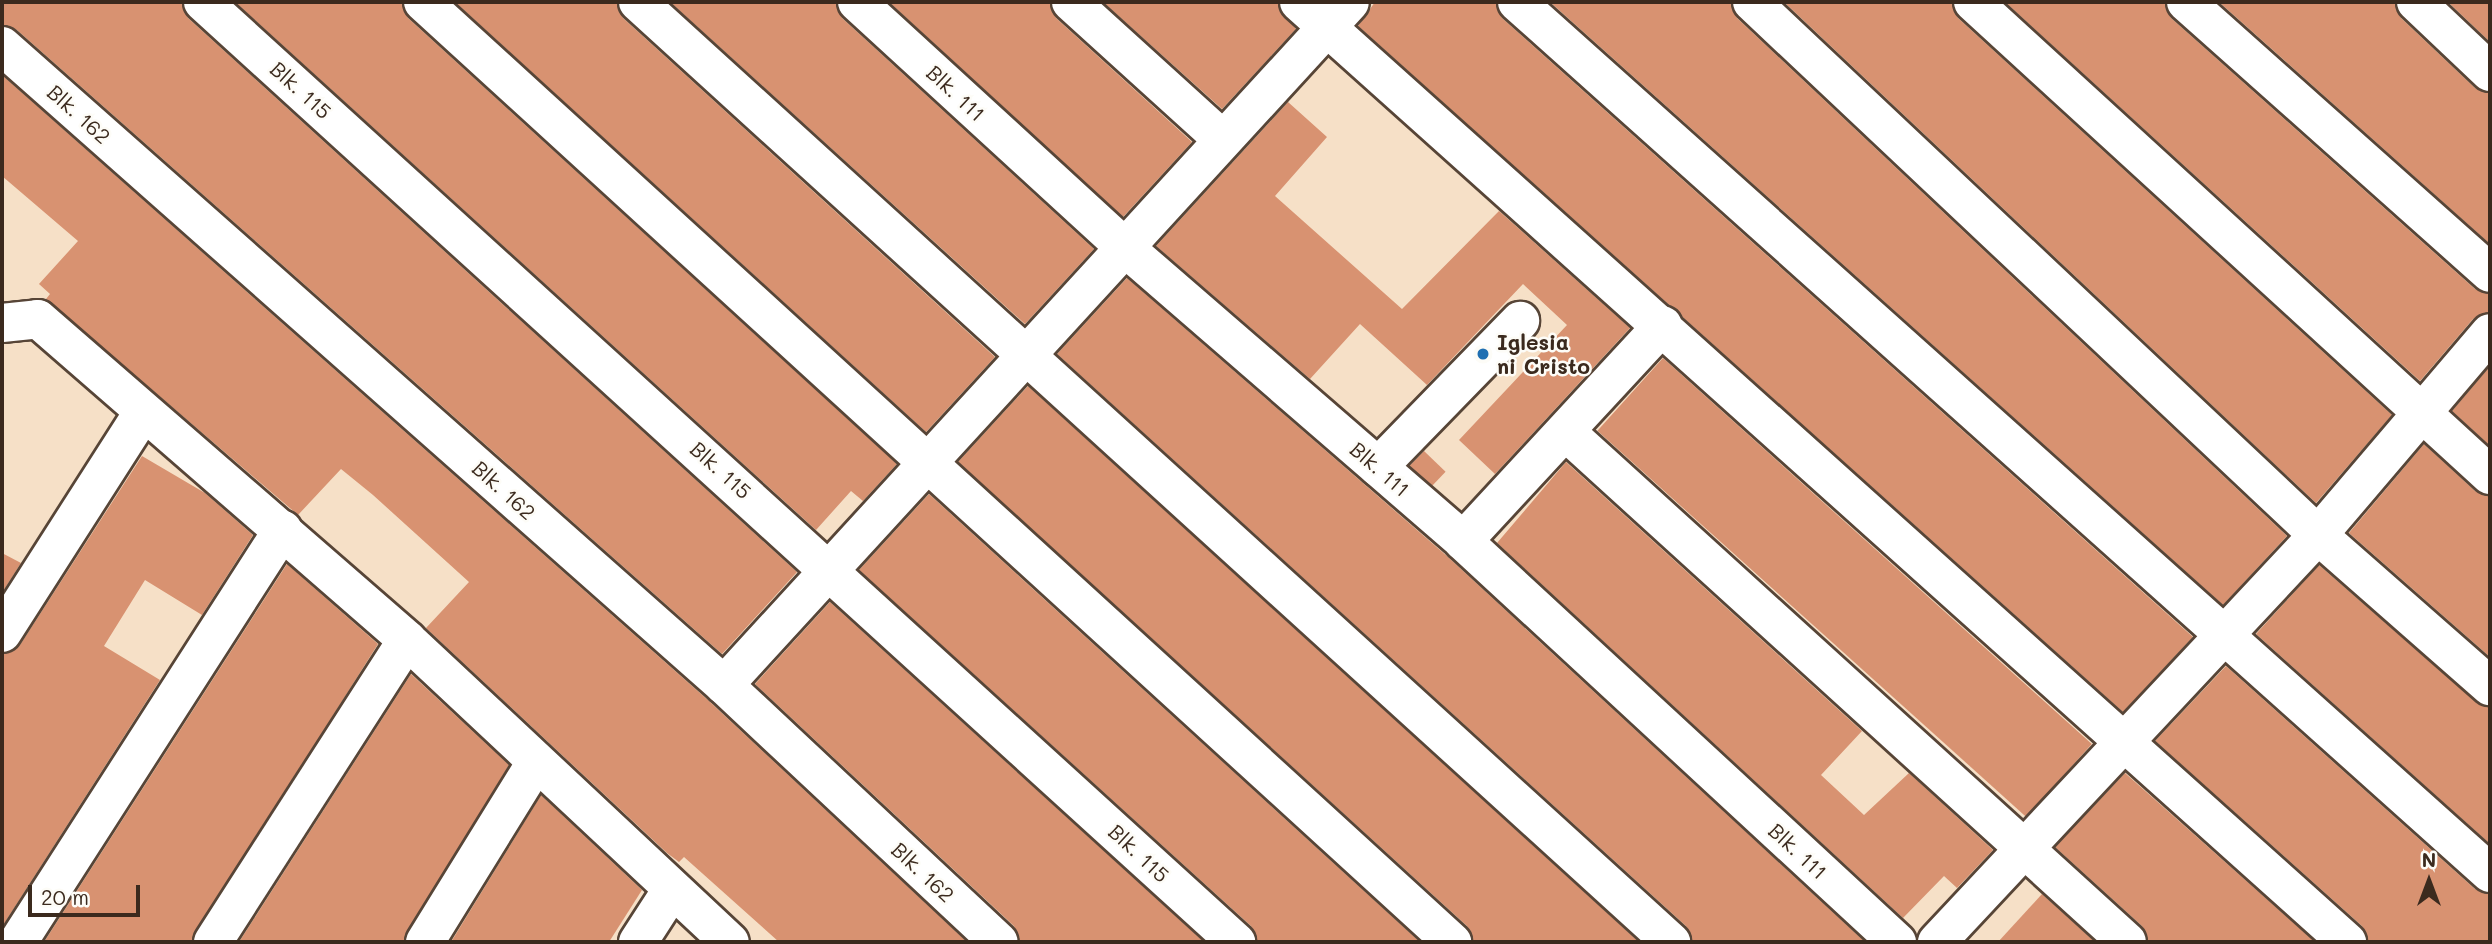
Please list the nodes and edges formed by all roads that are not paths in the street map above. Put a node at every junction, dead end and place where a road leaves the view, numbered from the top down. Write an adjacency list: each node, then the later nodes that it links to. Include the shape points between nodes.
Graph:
1 (203, 2): 32 (street, Blk. 115)
2 (423, 2): 26 (street)
3 (638, 2): 22 (street)
4 (857, 2): 16 (street, Blk. 111)
5 (1071, 2): 15 (street)
6 (1299, 2): 12 (street)
7 (1517, 2): 33 (street)
8 (1752, 2): 30 (street)
9 (1973, 2): 23 (street)
10 (2186, 2): 17 (street)
11 (2416, 2): 14 (street)
12 (1339, 15): 15 (street); 20 (street)
13 (2, 46): 36 (street, Blk. 162)
14 (2490, 72)
15 (1223, 140): 16 (street)
16 (1123, 247): 22 (street); 27 (street, Blk. 111)
17 (2490, 273)
18 (1520, 321): 27 (street)
19 (2, 323): 24 (street, via 38,319)
20 (1663, 325): 25 (street); 38 (street)
21 (2490, 333): 23 (street)
22 (1023, 354): 26 (street); 51 (street)
23 (2419, 410): 28 (street); 30 (street)
24 (142, 414): 29 (street); 34 (street)
25 (1566, 432): 31 (street); 40 (street)
26 (929, 463): 32 (street); 50 (street)
27 (1378, 467): 31 (street, Blk. 111)
28 (2490, 475)
29 (283, 530): 35 (street); 43 (street)
30 (2318, 535): 33 (street); 37 (street)
31 (1463, 541): 52 (street, Blk. 111)
32 (827, 566): 36 (street); 49 (street, Blk. 115)
33 (2225, 629): 38 (street); 41 (street)
34 (2, 633)
35 (407, 640): 39 (street); 44 (street)
36 (724, 685): 48 (street, Blk. 162)
37 (2490, 686)
38 (2125, 737): 40 (street); 55 (street)
39 (535, 764): 42 (street); 45 (street)
40 (2025, 848): 53 (street); 54 (street)
41 (2490, 873)
42 (671, 891): 46 (street); 47 (street)
43 (19, 942)
44 (214, 942)
45 (425, 942)
46 (638, 942)
47 (730, 942)
48 (999, 942)
49 (1237, 942)
50 (1452, 942)
51 (1671, 942)
52 (1897, 942)
53 (1937, 942)
54 (2127, 942)
55 (2347, 942)

